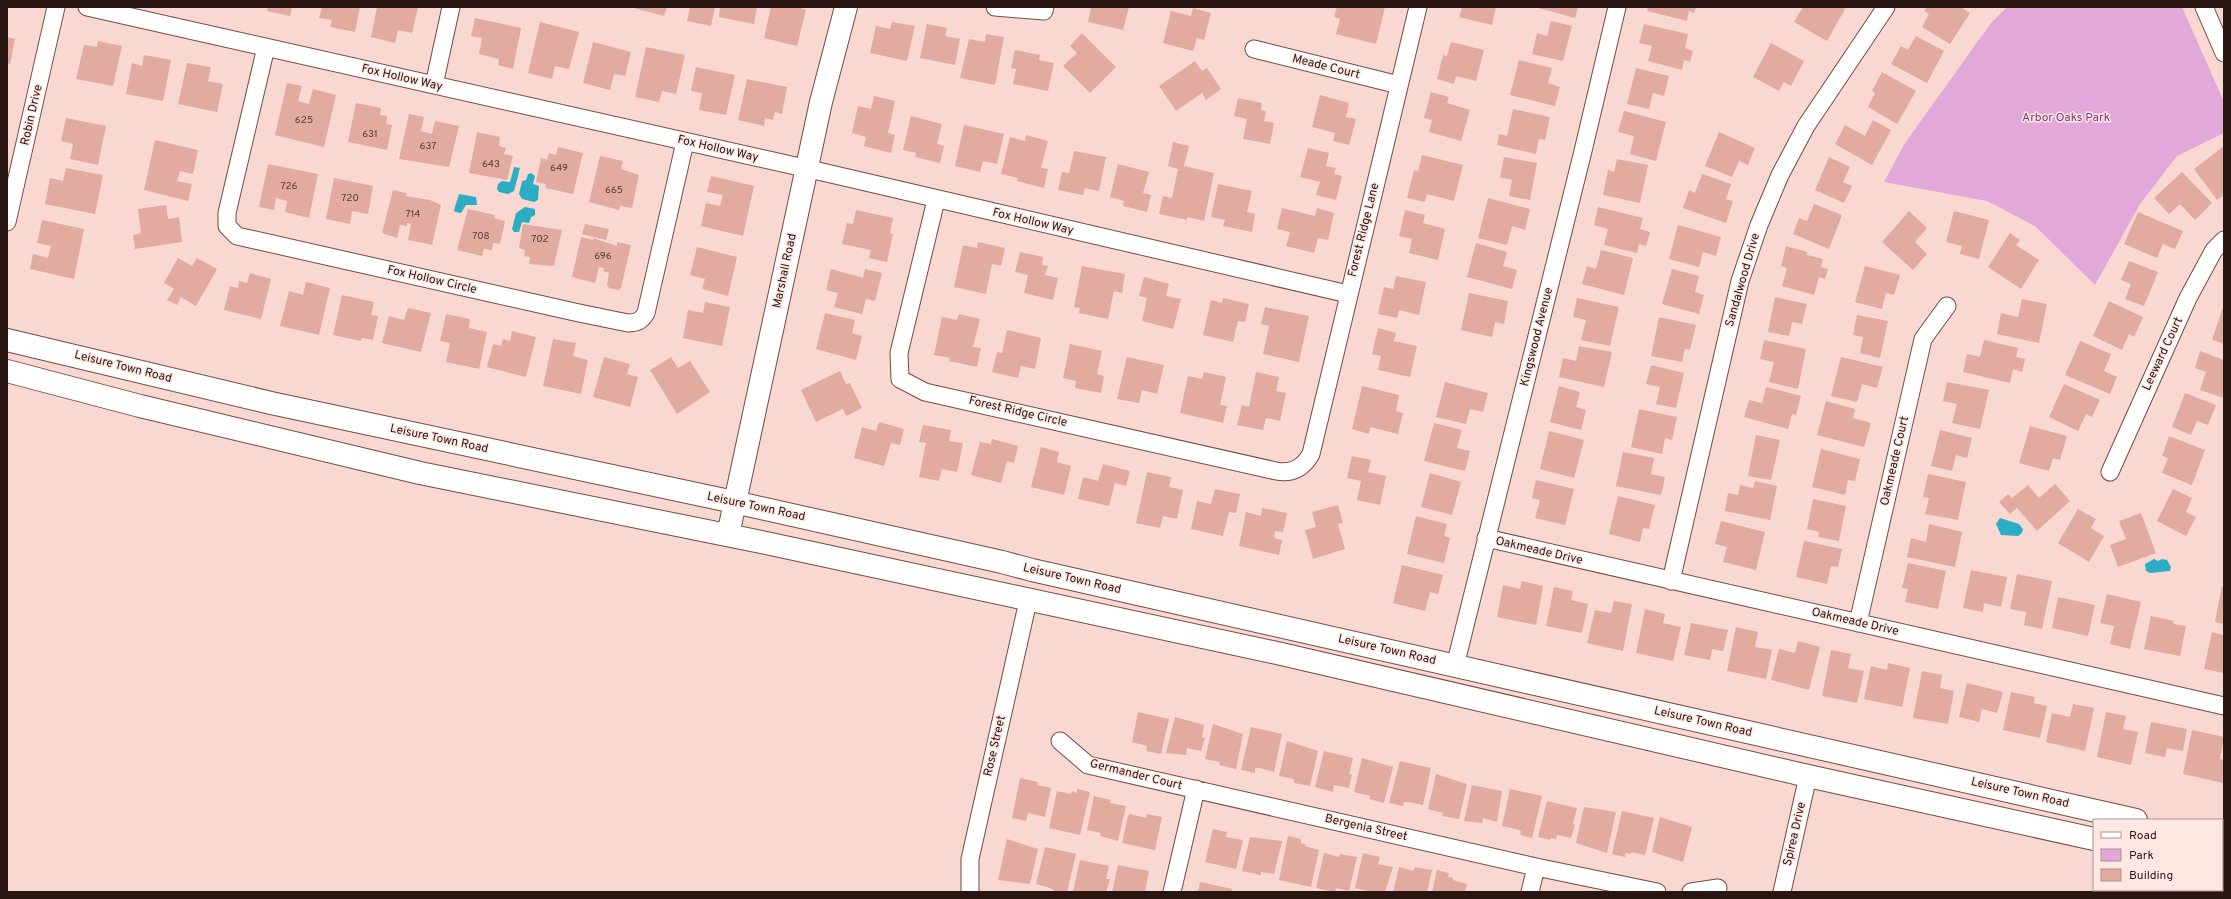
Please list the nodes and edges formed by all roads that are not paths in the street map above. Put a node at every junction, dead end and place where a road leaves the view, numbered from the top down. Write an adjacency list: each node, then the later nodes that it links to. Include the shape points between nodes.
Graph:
1 (56, 7): 18 (street, Robin Drive)
2 (87, 7): 11 (street, Fox Hollow Way)
3 (451, 7): 14 (street)
4 (846, 7): 17 (main road, Marshall Road, via 821,102)
5 (995, 7): 6 (street, via 1044,11)
6 (1045, 7)
7 (1418, 7): 15 (street, Forest Ridge Lane)
8 (1616, 7): 30 (street, Kingswood Avenue, via 1583,151)
9 (1886, 7): 31 (street, Sandalwood Drive, via 1806,126 1780,175 1759,225 1740,281)
10 (2204, 7): 13 (street)
11 (266, 47): 14 (street, Fox Hollow Way); 16 (street, Fox Hollow Circle, via 227,213 227,226 237,236 587,315 636,323 642,320 646,313)
12 (1254, 49): 15 (street, Meade Court)
13 (2224, 53)
14 (434, 85): 16 (street, Fox Hollow Way)
15 (1399, 85): 22 (street, Forest Ridge Lane)
16 (685, 142): 17 (street, Fox Hollow Way)
17 (807, 169): 19 (street, Fox Hollow Way); 28 (main road, Marshall Road)
18 (11, 186): 20 (street, Robin Drive)
19 (936, 200): 22 (street, Fox Hollow Way); 26 (street, Forest Ridge Circle, via 899,352 900,379 924,392 1286,473 1306,463)
20 (7, 222)
21 (2224, 240): 27 (street, Leeward Court, via 2214,250 2188,298)
22 (1348, 294): 26 (street, Forest Ridge Lane)
23 (1947, 306): 33 (street, Oakmeade Court, via 1923,340)
24 (7, 340): 28 (main road, Leisure Town Road, via 271,403)
25 (7, 371): 29 (main road, via 140,406 420,473)
26 (1311, 454)
27 (2110, 472)
28 (734, 502): 29 (main road, Marshall Road); 35 (main road, Leisure Town Road)
29 (728, 535): 32 (main road)
30 (1486, 538): 31 (street, Oakmeade Drive); 35 (street, Kingswood Avenue)
31 (1671, 581): 33 (street, Oakmeade Drive)
32 (1028, 601): 34 (main road); 45 (street, Rose Street, via 970,859)
33 (1858, 623): 36 (street, Oakmeade Drive)
34 (1277, 653): 35 (main road, via 1414,674 1434,673); 38 (main road)
35 (1455, 666): 40 (main road, Leisure Town Road)
36 (2224, 706)
37 (1060, 741): 39 (street, Germander Court, via 1088,765)
38 (1808, 776): 40 (main road, via 1816,768 1831,766); 42 (main road); 50 (street, Spirea Drive)
39 (1196, 789): 43 (street, Bergenia Street); 46 (street)
40 (2016, 792): 41 (main road, Leisure Town Road)
41 (2132, 819)
42 (2093, 839)
43 (1536, 867): 47 (street); 48 (street, Bergenia Street)
44 (1718, 888): 49 (street)
45 (970, 892)
46 (1172, 892)
47 (1530, 892)
48 (1657, 892)
49 (1691, 892)
50 (1782, 892)

